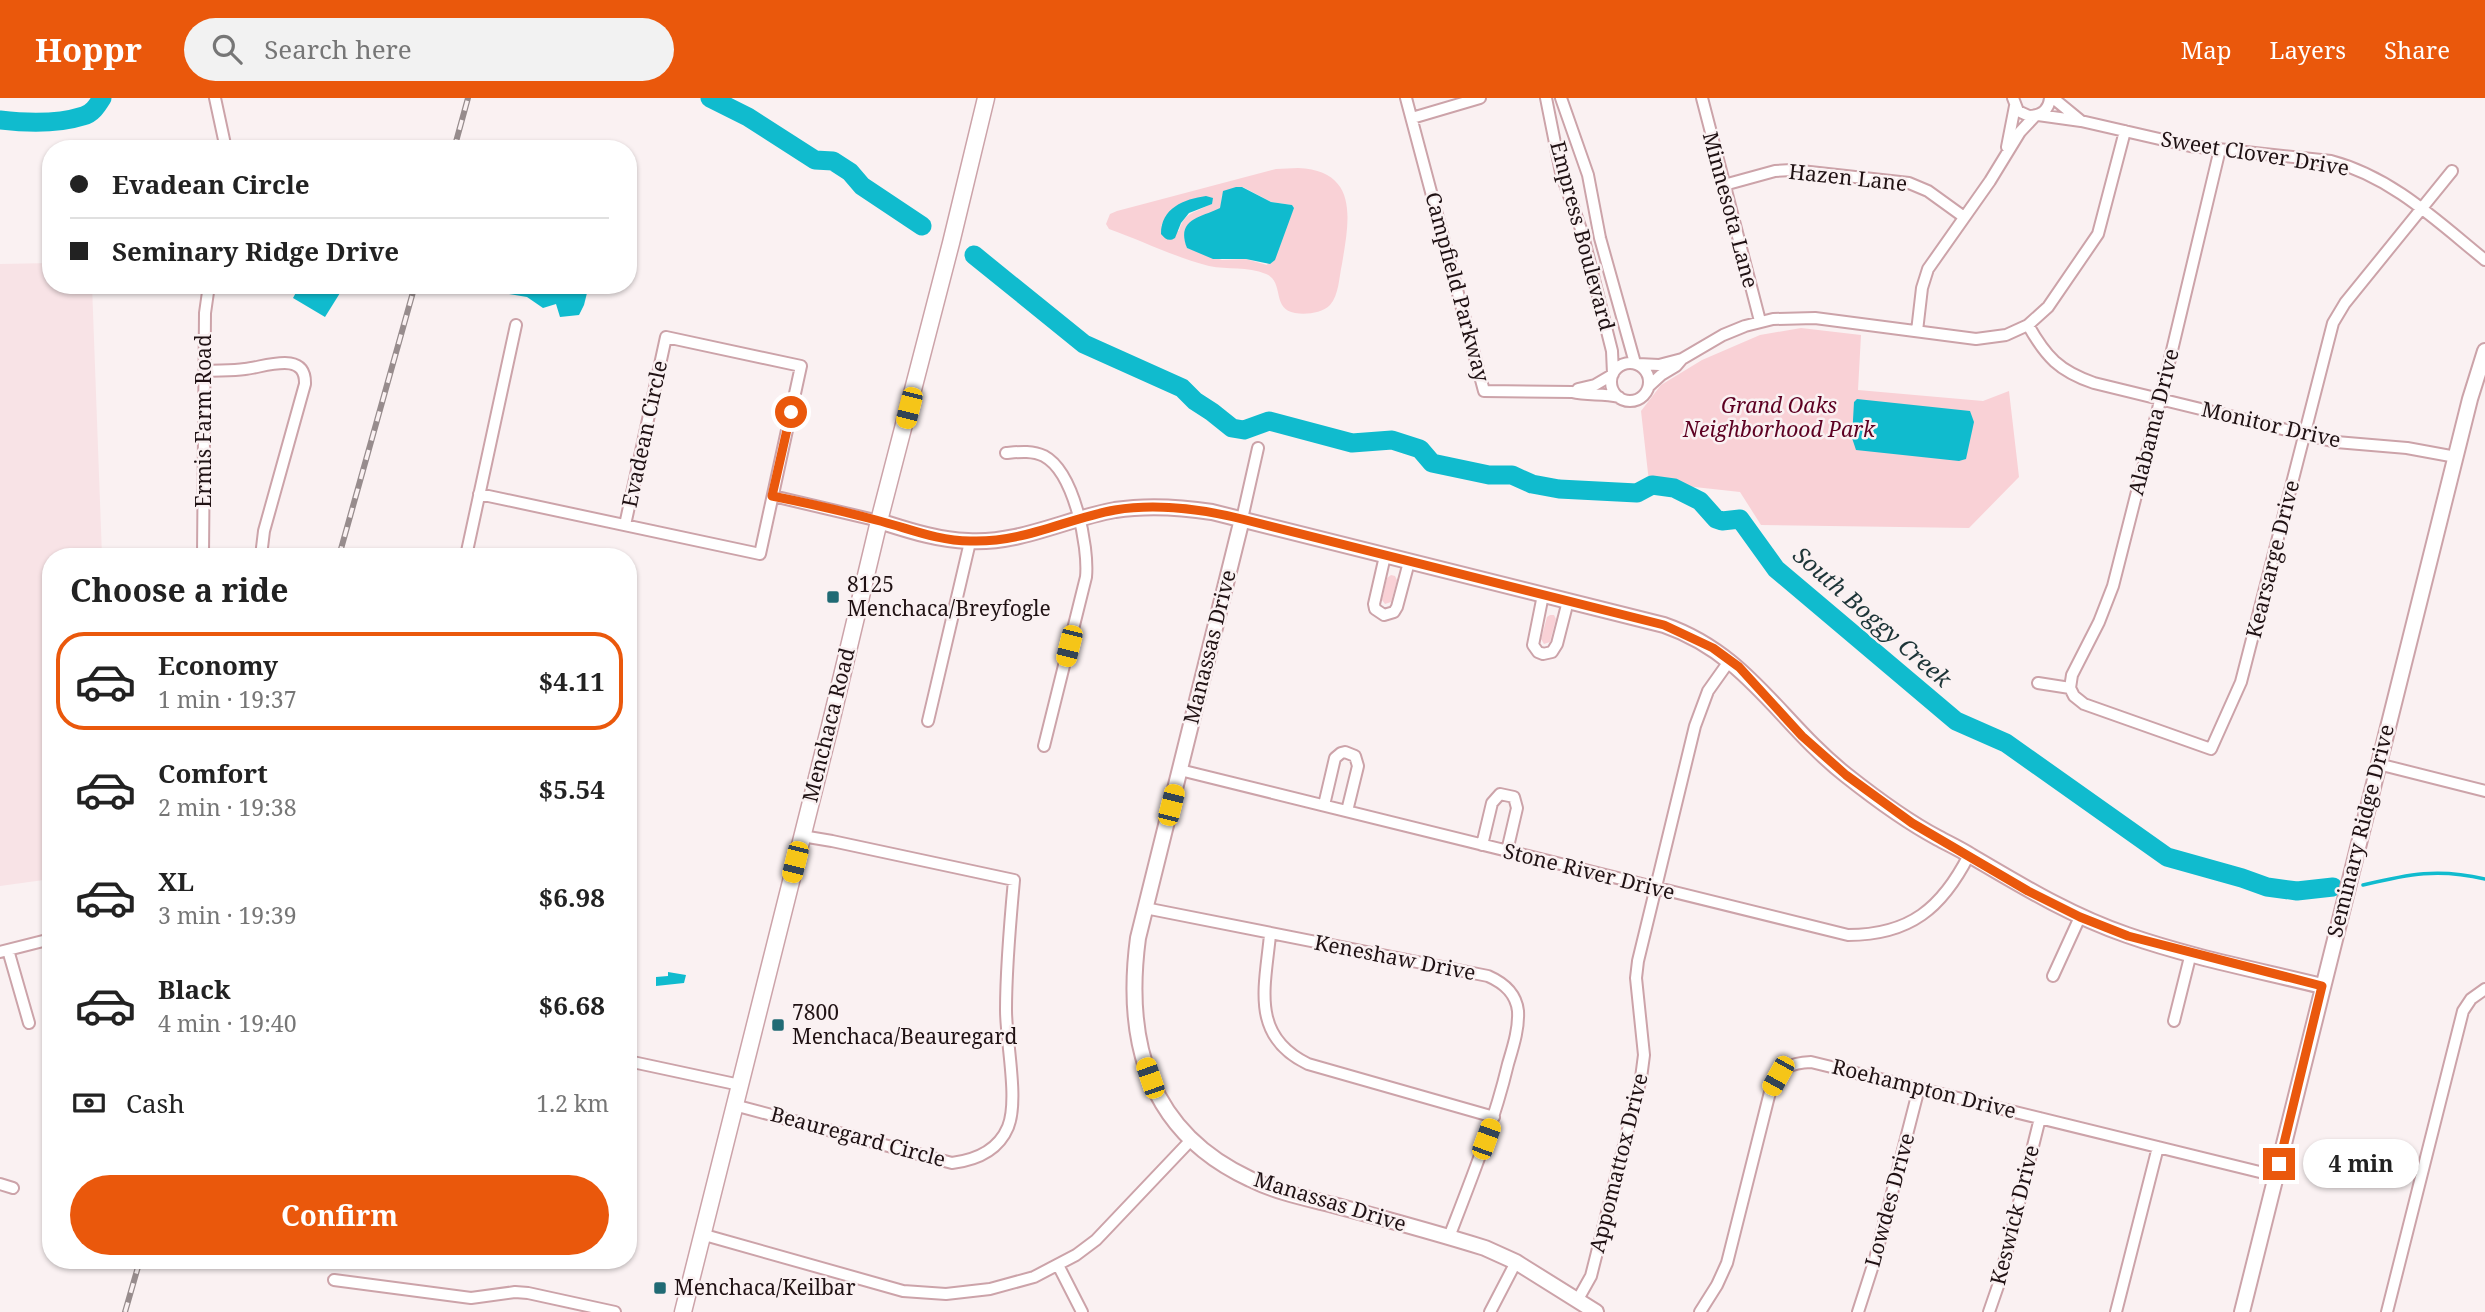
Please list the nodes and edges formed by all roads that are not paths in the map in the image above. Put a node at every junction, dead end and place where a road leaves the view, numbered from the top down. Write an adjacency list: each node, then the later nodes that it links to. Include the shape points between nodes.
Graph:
1 (215, 98): 14 (street)
2 (986, 98): 44 (main road, Menchaca Road)
3 (1406, 98): 11 (street, Campfield Parkway)
4 (1480, 98): 11 (street)
5 (1546, 98): 31 (street, Empress Boulevard, via 1561,173 1582,232 1612,351)
6 (1561, 98): 29 (street, Empress Boulevard, via 1588,175 1600,238)
7 (1702, 98): 18 (street, Minnesota Lane)
8 (2052, 98): 10 (street); 12 (street, Sweet Clover Drive)
9 (2013, 101): 10 (street, Sweet Clover Drive, via 2023,114); 16 (street)
10 (2037, 116): 12 (street, Sweet Clover Drive); 16 (street)
11 (1412, 118): 33 (street, Campfield Parkway, via 1484,391)
12 (2081, 121): 13 (street, Sweet Clover Drive)
13 (2125, 131): 15 (street, Sweet Clover Drive); 25 (street, via 2098,234 2048,307)
14 (224, 140)
15 (2220, 149): 19 (street, Sweet Clover Drive, via 2345,164 2383,181); 35 (street, Alabama Drive)
16 (2007, 150): 20 (street)
17 (2452, 171): 19 (street, Kearsarge Drive)
18 (1724, 185): 20 (street, Hazen Lane, via 1792,170 1898,180 1928,191); 23 (street, Minnesota Lane)
19 (2421, 208): 21 (street, Sweet Clover Drive); 36 (street, Kearsarge Drive, via 2338,313)
20 (1964, 217): 26 (street, via 1924,278)
21 (2485, 260)
22 (208, 294): 30 (street, Ermis Farm Road)
23 (1760, 321): 26 (street, via 1798,317); 28 (street, via 1723,335)
24 (516, 325): 40 (street)
25 (2028, 325): 26 (street, via 1986,339); 35 (street, Monitor Drive, via 2047,356 2071,373)
26 (1917, 331)
27 (2485, 351): 39 (street, Seminary Ridge Drive)
28 (1682, 359): 29 (street); 32 (street)
29 (1636, 364): 31 (street, via 1620,366); 32 (street, via 1647,373)
30 (205, 371): 47 (street, Ermis Farm Road); 48 (street, via 285,362 295,364 305,376)
31 (1612, 374): 33 (street, Campfield Parkway); 34 (street, via 1611,387)
32 (1649, 386): 34 (street, via 1637,400)
33 (1572, 392): 34 (street, Campfield Parkway)
34 (1619, 397)
35 (2161, 399): 36 (street, Monitor Drive); 56 (street, Alabama Drive, via 2113,586)
36 (2304, 435): 39 (street, Monitor Drive); 56 (street, Kearsarge Drive, via 2241,682 2211,749 2084,704)
37 (1258, 447): 42 (street, Manassas Drive)
38 (1006, 453): 43 (street, via 1034,453 1053,463)
39 (2456, 457): 59 (street, Seminary Ridge Drive)
40 (480, 494): 45 (street); 49 (street)
41 (772, 496): 44 (street); 45 (street, Evadean Circle, via 760,554); 45 (street, Evadean Circle, via 801,366 666,337)
42 (1242, 519): 43 (street, via 1164,507 1116,510); 50 (street); 60 (street, Manassas Drive)
43 (1079, 520): 46 (street, via 1003,540); 58 (street, via 1087,551 1086,577)
44 (879, 521): 46 (street, via 921,534); 64 (main road, Menchaca Road)
45 (625, 525)
46 (970, 541): 57 (street)
47 (203, 548)
48 (262, 548)
49 (468, 548)
50 (1385, 556): 51 (street); 51 (street, via 1374,604 1384,615 1397,607)
51 (1409, 562): 52 (street)
52 (1543, 595): 53 (street); 53 (street, via 1533,640 1535,649 1543,654 1552,652 1557,643)
53 (1568, 601): 54 (street, via 1672,627)
54 (1730, 660): 67 (street, via 1846,775 1912,823); 68 (street, Appomattox Drive, via 1709,691 1695,726)
55 (2038, 683): 56 (street, Kearsarge Drive)
56 (2070, 688)
57 (928, 721)
58 (1044, 746)
59 (2378, 764): 61 (street); 76 (street, Seminary Ridge Drive)
60 (1180, 770): 62 (street, Stone River Drive); 69 (street, Manassas Drive)
61 (2485, 790)
62 (1324, 805): 63 (street, Stone River Drive); 63 (street, via 1335,758 1351,753 1358,766)
63 (1347, 811): 65 (street, Stone River Drive)
64 (802, 836): 81 (main road, Menchaca Road); 83 (street, Beauregard Circle, via 1014,880 1006,1010 1012,1116 992,1148 952,1163)
65 (1482, 845): 66 (street, Stone River Drive); 66 (street, via 1492,803 1500,794 1510,794 1517,808)
66 (1507, 851): 68 (street, Stone River Drive)
67 (1969, 855): 68 (street, Stone River Drive, via 1933,907 1910,923 1879,934 1830,932); 70 (street)
68 (1655, 889): 96 (street, Appomattox Drive, via 1637,970 1642,1078 1591,1276)
69 (1145, 908): 71 (street, Keneshaw Drive); 86 (street, Manassas Drive, via 1135,956 1134,997 1141,1052 1156,1093)
70 (2080, 917): 74 (street); 75 (street)
71 (1270, 935): 84 (street, via 1264,1005 1268,1024 1284,1049 1308,1064); 84 (street, Keneshaw Drive, via 1488,976 1503,984 1514,1000 1517,1019)
72 (42, 941): 73 (street)
73 (4, 951): 79 (street)
74 (2191, 953): 76 (street); 78 (street)
75 (2053, 976)
76 (2322, 986): 88 (street, Seminary Ridge Drive)
77 (2485, 989): 107 (street, via 2463,1011)
78 (2174, 1021)
79 (29, 1023)
80 (637, 1063): 81 (street)
81 (740, 1085): 83 (main road, Menchaca Road)
82 (1919, 1088): 85 (street, Roehampton Drive); 102 (street, Roehampton Drive, via 1811,1062 1786,1067 1771,1088 1727,1263); 103 (street, Lowdes Drive)
83 (734, 1105): 91 (main road, Menchaca Road)
84 (1494, 1117): 92 (street, Keneshaw Drive)
85 (2040, 1118): 87 (street, Roehampton Drive); 104 (street, Keswick Drive)
86 (1190, 1141): 92 (street, Manassas Drive, via 1252,1180); 94 (street, via 1111,1226)
87 (2158, 1147): 88 (street, Roehampton Drive); 105 (street)
88 (2276, 1176): 106 (street, Seminary Ridge Drive)
89 (0, 1184): 90 (street)
90 (13, 1188)
91 (701, 1234): 94 (street, via 928,1294 990,1289); 98 (main road, Menchaca Road)
92 (1449, 1237): 93 (street, Manassas Drive)
93 (1516, 1262): 96 (street, Manassas Drive); 100 (street)
94 (1058, 1265): 99 (street)
95 (334, 1280): 97 (street, via 471,1298 528,1293)
96 (1577, 1300): 101 (street, Manassas Drive)
97 (615, 1312)
98 (683, 1312)
99 (1082, 1312)
100 (1490, 1312)
101 (1595, 1312)
102 (1700, 1312)
103 (1858, 1312)
104 (1989, 1312)
105 (2116, 1312)
106 (2242, 1312)
107 (2388, 1312)

